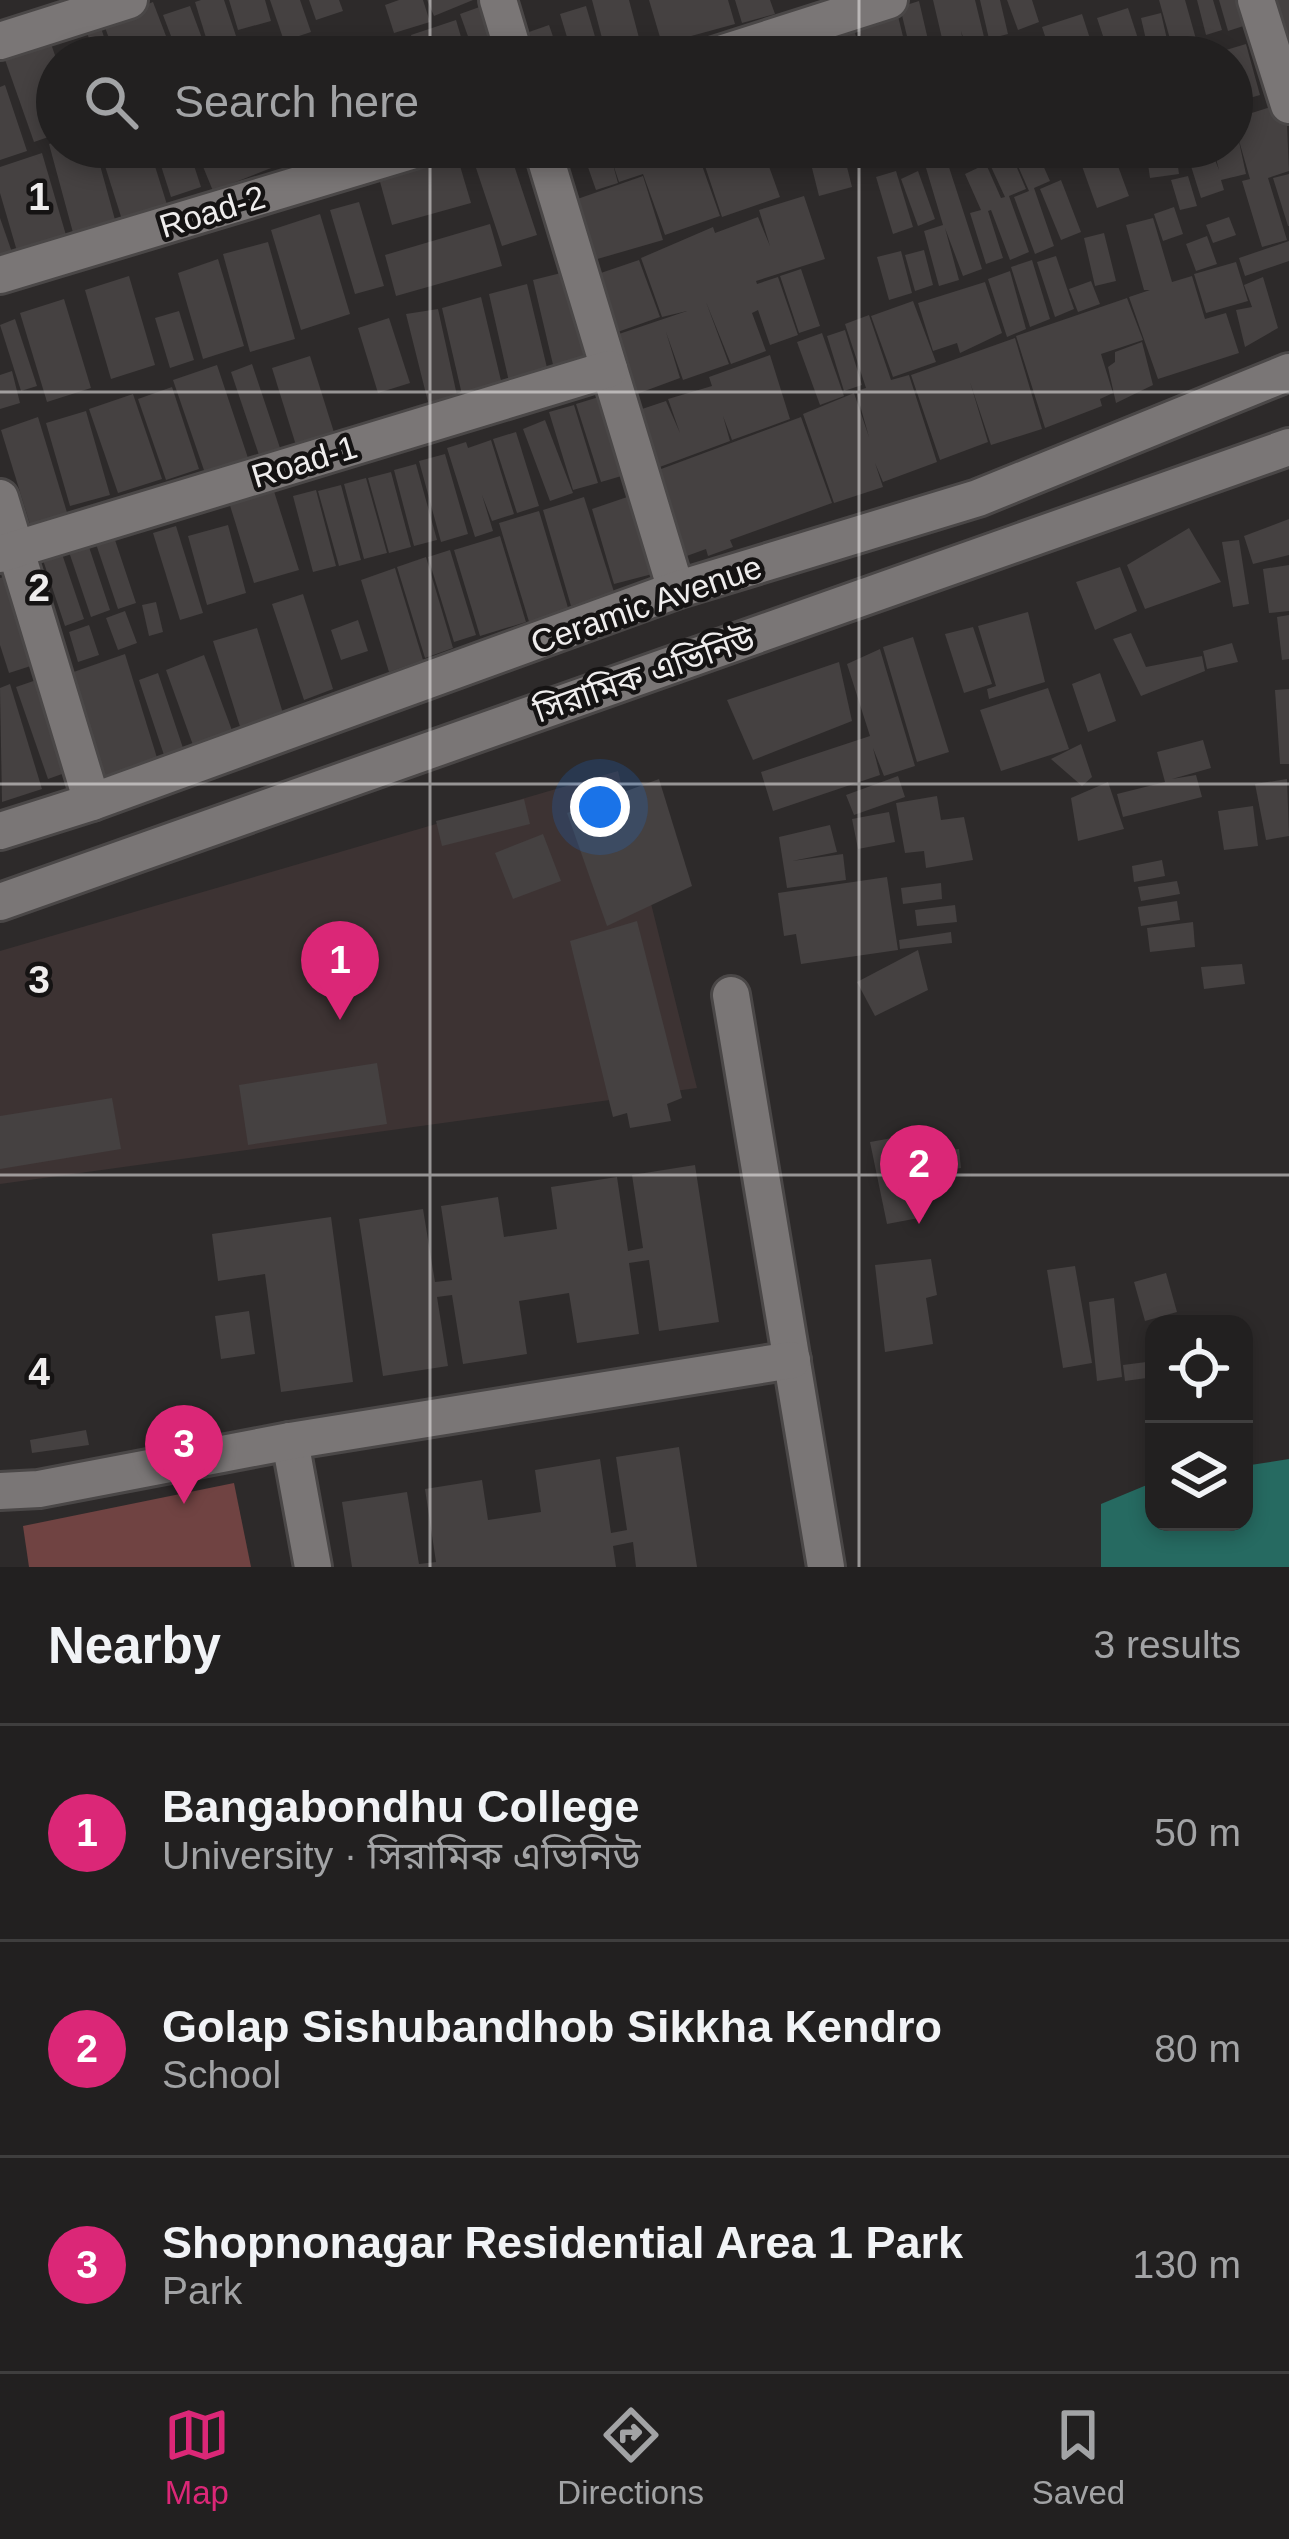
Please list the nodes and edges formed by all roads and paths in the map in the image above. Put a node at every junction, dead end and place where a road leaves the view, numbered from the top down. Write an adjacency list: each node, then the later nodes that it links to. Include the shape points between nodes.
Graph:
1 (129, 0): 7 (street)
2 (498, 0): 5 (street)
3 (889, 0): 6 (street)
4 (1256, 0): 8 (street)
5 (509, 36)
6 (777, 36)
7 (0, 41)
8 (1282, 55): 9 (street)
9 (1289, 104)
10 (354, 168): 12 (street, Road-2)
11 (548, 168): 13 (street)
12 (0, 275)
13 (609, 369): 17 (street, Road-1); 18 (street)
14 (1289, 372): 18 (street, Ceramic Avenue, via 978,498)
15 (1289, 447): 21 (street, সিরামিক এভিনিউ)
16 (0, 498): 17 (street)
17 (8, 551): 19 (street)
18 (676, 590): 19 (street, Ceramic Avenue)
19 (92, 802): 20 (street, Ceramic Avenue)
20 (0, 832)
21 (0, 902)
22 (731, 994): 23 (street)
23 (792, 1360): 24 (street); 27 (street)
24 (290, 1442): 25 (street); 26 (street)
25 (0, 1491)
26 (313, 1567)
27 (826, 1567)

